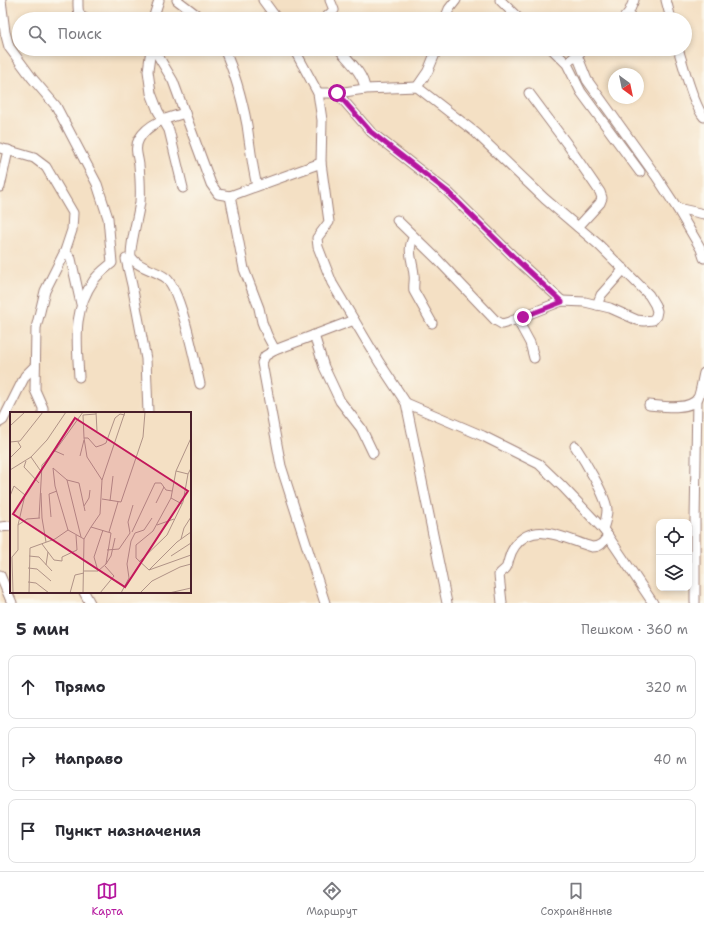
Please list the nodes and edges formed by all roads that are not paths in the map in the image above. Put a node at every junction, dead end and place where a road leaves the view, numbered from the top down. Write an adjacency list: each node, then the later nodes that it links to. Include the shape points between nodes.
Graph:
1 (0, 0): 20 (street, via 5,32)
2 (78, 0): 11 (street)
3 (159, 0): 12 (street)
4 (177, 0): 13 (street)
5 (263, 0): 14 (street)
6 (330, 0): 15 (street, via 334,10)
7 (456, 0): 16 (street)
8 (500, 0): 17 (street)
9 (634, 0): 18 (street)
10 (666, 0): 19 (street)
11 (79, 12)
12 (155, 12)
13 (193, 12)
14 (272, 12)
15 (332, 12)
16 (448, 12)
17 (512, 12)
18 (629, 12)
19 (669, 12)
20 (12, 51)
21 (16, 56): 56 (street, via 56,106 97,184 108,218)
22 (150, 56): 40 (street, via 148,71 151,93)
23 (158, 56): 38 (street, via 173,81)
24 (227, 56): 44 (street, via 242,99)
25 (298, 56): 35 (street)
26 (345, 56): 34 (street, via 361,76)
27 (434, 56): 33 (street)
28 (559, 56): 32 (street)
29 (576, 56): 32 (street)
30 (580, 56): 48 (street, via 582,69 593,89)
31 (680, 56): 39 (street)
32 (567, 64): 43 (street, via 581,92)
33 (417, 87): 34 (street); 51 (street, via 476,133)
34 (365, 89): 36 (street)
35 (318, 93): 36 (street); 42 (street, via 322,120)
36 (337, 93): 58 (street, via 371,132 448,192)
37 (529, 93): 51 (street, via 600,192 600,203)
38 (185, 112): 40 (street); 47 (street, via 211,184 218,194)
39 (704, 117)
40 (163, 119): 46 (street, via 169,130); 54 (street, via 145,132 136,146 140,200)
41 (4, 149): 45 (street); 53 (street, via 34,158 46,167 58,185 73,213 72,230)
42 (321, 163): 44 (street); 62 (street, via 329,222 317,238 318,247 332,283)
43 (640, 172)
44 (257, 186): 47 (street)
45 (0, 187)
46 (183, 188)
47 (230, 196): 65 (street, via 244,269 262,322)
48 (677, 208): 49 (street); 55 (street)
49 (704, 214)
50 (397, 220): 52 (street)
51 (578, 227): 57 (street)
52 (414, 237): 61 (street, via 495,320 502,324); 63 (street, via 410,250 415,277 414,291)
53 (65, 251): 59 (street, via 72,259); 67 (street, via 45,291 36,328)
54 (129, 258): 56 (street); 70 (street, via 166,278 176,294); 75 (street, via 146,359)
55 (704, 258)
56 (111, 260): 59 (street, via 112,262 94,278)
57 (624, 269): 60 (street, via 601,295); 60 (street, via 655,305 657,311 654,320 637,320)
58 (562, 302): 60 (street); 61 (street)
59 (81, 304): 69 (street, via 77,319)
60 (597, 305)
61 (517, 319): 66 (street)
62 (354, 320): 64 (street); 72 (street)
63 (432, 323)
64 (314, 335): 65 (street); 78 (street, via 324,366 340,401 361,428)
65 (275, 350): 86 (street, via 265,356 262,363 281,466)
66 (534, 358)
67 (35, 366): 74 (street, via 35,390); 76 (street, via 25,376)
68 (704, 373): 71 (street)
69 (79, 377)
70 (200, 384)
71 (697, 399): 73 (street, via 684,406); 90 (street)
72 (406, 403): 81 (street, via 483,436 539,464); 87 (street)
73 (649, 405)
74 (43, 412)
75 (148, 412)
76 (0, 422)
77 (575, 446): 81 (street, via 598,484 608,510)
78 (373, 452)
79 (10, 526): 80 (street)
80 (0, 527)
81 (606, 532): 88 (street, via 602,544 598,547 555,534 530,533 516,544 509,555 506,569 499,575); 89 (street)
82 (0, 575): 84 (street)
83 (85, 593): 85 (street)
84 (12, 603)
85 (90, 603)
86 (325, 603)
87 (447, 603)
88 (502, 603)
89 (653, 603)
90 (695, 603)

